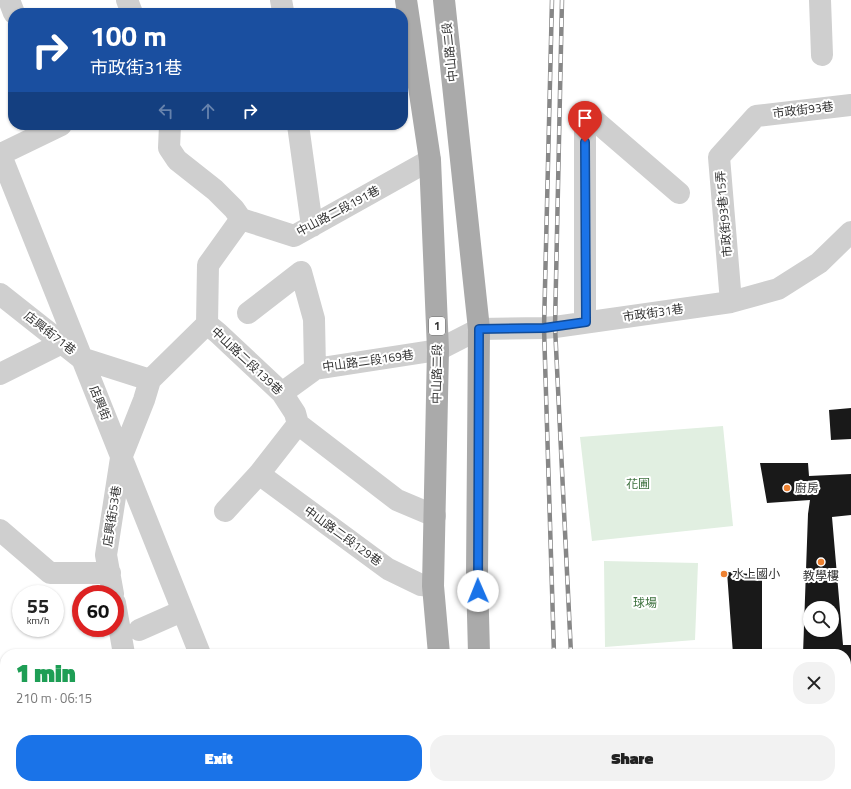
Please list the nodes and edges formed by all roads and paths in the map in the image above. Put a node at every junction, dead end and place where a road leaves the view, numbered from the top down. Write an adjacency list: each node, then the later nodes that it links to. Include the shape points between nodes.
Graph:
1 (444, 0): 22 (main road, 中山路二段)
2 (820, 0): 4 (street)
3 (408, 13): 11 (main road, 中山路二段 / 1)
4 (822, 55)
5 (851, 105): 6 (street, 市政街93巷)
6 (756, 116): 18 (street, 市政街93巷15弄, via 719,156)
7 (49, 130): 10 (street)
8 (170, 130): 14 (street, via 168,148 177,160 215,190 234,208)
9 (299, 130): 15 (street)
10 (0, 153): 12 (street, 店興街)
11 (430, 160): 15 (street, 中山路二段191巷); 24 (main road, 中山路二段 / 1)
12 (5, 182): 25 (street, 店興街)
13 (679, 193): 20 (street, via 585,112)
14 (241, 219): 15 (street, 中山路二段191巷, via 294,236); 21 (street, 中山路二段139巷, via 208,265)
15 (312, 226)
16 (851, 232): 18 (street, 市政街31巷, via 819,263 778,288)
17 (0, 294): 23 (street, 店興街71巷)
18 (731, 302): 20 (street, 市政街31巷)
19 (248, 313): 26 (street, via 301,272 314,319)
20 (586, 322): 22 (street, 市政街31巷, via 544,328)
21 (207, 324): 28 (street); 29 (street, 中山路二段139巷)
22 (479, 329): 24 (street, 市政街31巷); 44 (main road, 中山路二段)
23 (62, 343): 25 (street, 店興街71巷); 27 (street)
24 (438, 350): 26 (street, 中山路二段169巷); 34 (main road, 中山路二段 / 1)
25 (81, 358): 28 (street, 店興街71巷); 31 (street, 店興街)
26 (315, 368): 29 (street, 中山路二段169巷)
27 (0, 374)
28 (150, 380): 31 (street, 店興街53巷)
29 (282, 393): 30 (street, 中山路二段139巷, via 295,413)
30 (298, 424): 32 (street); 34 (street, 中山路二段139巷, via 397,500)
31 (121, 458): 36 (street, 店興街53巷, via 106,555); 38 (street, 店興街)
32 (259, 474): 33 (street); 37 (street, 中山路二段129巷, via 388,569 421,585)
33 (225, 511)
34 (435, 516): 37 (main road, 中山路二段 / 1)
35 (0, 530): 36 (street, 店興街53巷, via 50,573)
36 (111, 584)
37 (433, 586): 43 (main road, 中山路二段 / 1)
38 (182, 611): 39 (street); 42 (street, 店興街)
39 (139, 630)
40 (121, 637): 41 (street)
41 (123, 649)
42 (198, 649)
43 (439, 649)
44 (478, 649)

